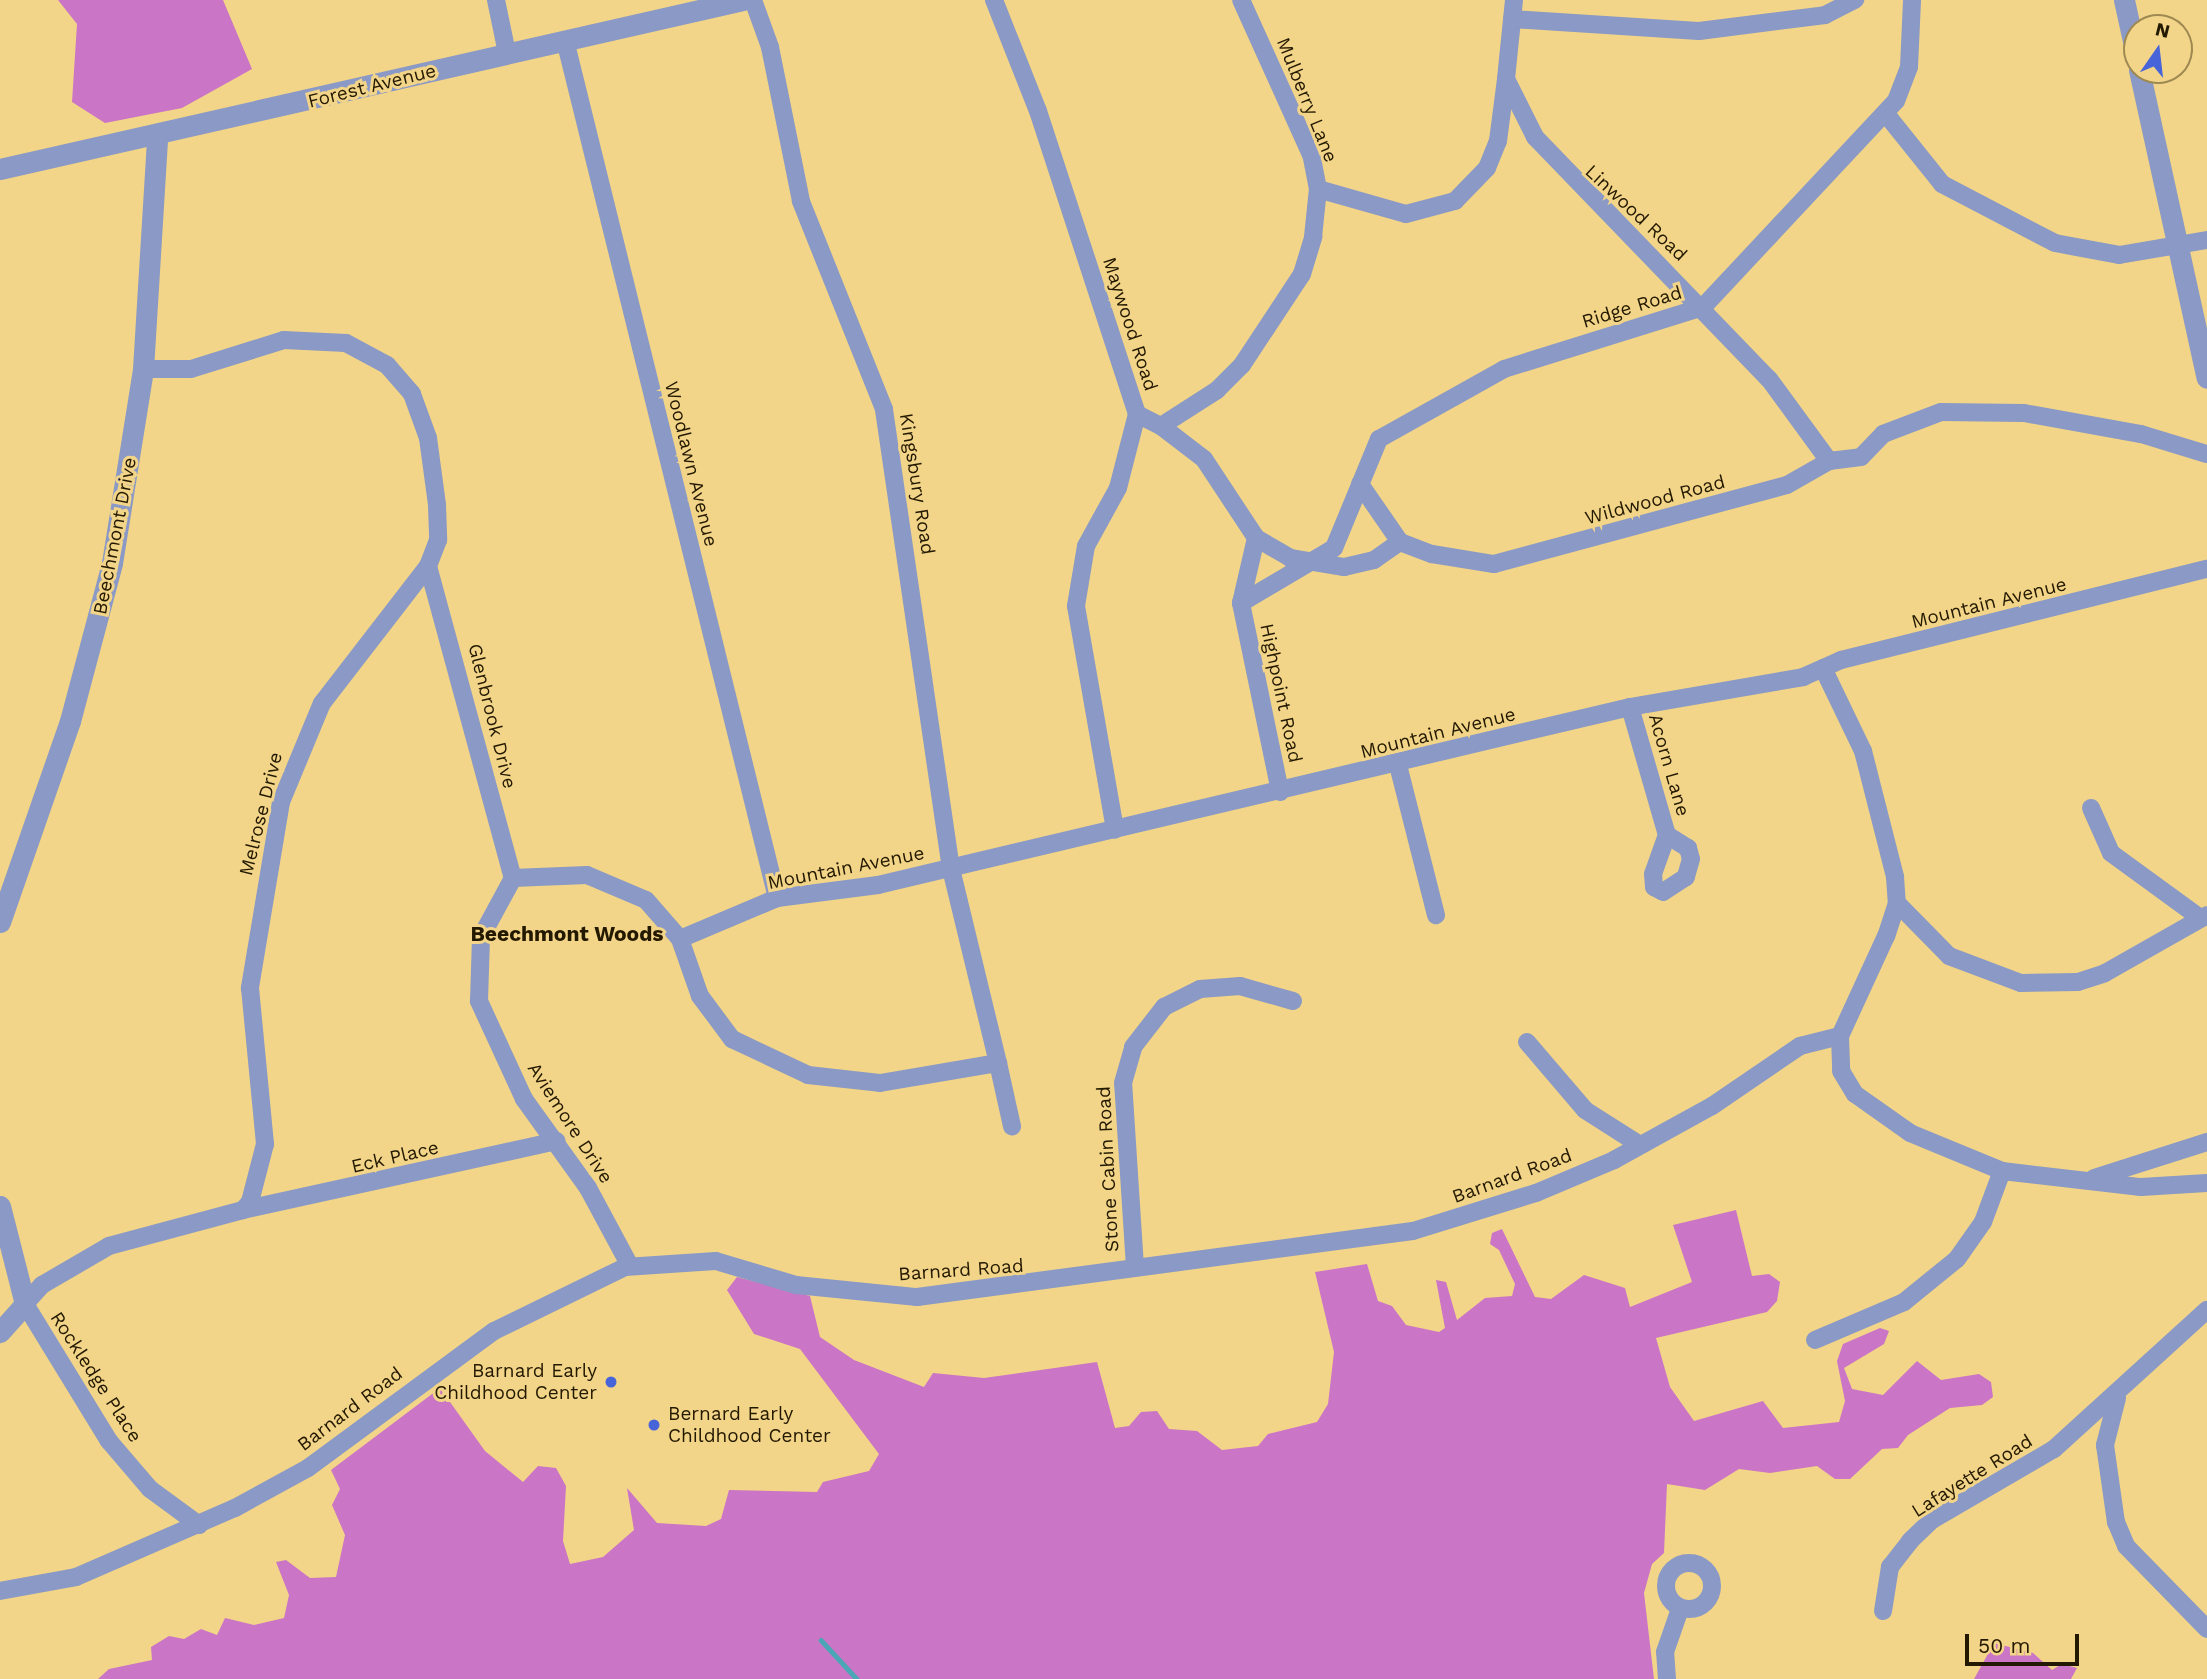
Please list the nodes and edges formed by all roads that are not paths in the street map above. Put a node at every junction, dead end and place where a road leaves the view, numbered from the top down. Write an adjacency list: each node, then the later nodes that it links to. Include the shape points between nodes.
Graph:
1 (496, 0): 11 (street)
2 (743, 0): 10 (street, Forest Avenue)
3 (753, 0): 41 (street, Kingsbury Road, via 770,47 801,201 884,409)
4 (994, 0): 23 (street, Maywood Road, via 1038,111)
5 (1241, 0): 17 (street, Mulberry Lane, via 1311,157)
6 (1514, 0): 9 (street)
7 (1855, 0): 9 (street, via 1825,15 1699,31)
8 (1912, 0): 14 (street, Ridge Road, via 1909,67)
9 (1512, 19): 12 (street)
10 (565, 40): 11 (street, Forest Avenue); 43 (street, Woodlawn Avenue)
11 (507, 53): 15 (street, Forest Avenue)
12 (1506, 79): 17 (street, via 1498,141 1487,168 1455,201 1406,214); 20 (street, Linwood Road, via 1557,166)
13 (2142, 84): 19 (street)
14 (1886, 114): 19 (street, via 1942,184 2013,226 2086,252 2119,255); 20 (street, Ridge Road)
15 (157, 137): 16 (street, Forest Avenue); 21 (street, Beechmont Drive)
16 (0, 169)
17 (1318, 189): 24 (street, Mulberry Lane, via 1302,274 1242,365 1217,390)
18 (2207, 240): 19 (street)
19 (2179, 247): 22 (street)
20 (1703, 307): 26 (street, Linwood Road, via 1769,379); 27 (street, Ridge Road, via 1504,369 1439,402 1379,439)
21 (143, 369): 31 (street, Melrose Drive, via 191,369 309,338 346,342 372,354 404,382 421,412 437,505 438,540); 47 (street, Beechmont Drive, via 92,646)
22 (2207, 378)
23 (1137, 414): 24 (street); 39 (street, Maywood Road, via 1118,488 1086,546 1076,606)
24 (1161, 426): 28 (street, via 1204,460)
25 (2207, 454): 26 (street, Wildwood Road, via 2089,424 1984,411 1911,422 1883,434 1861,457)
26 (1829, 461): 29 (street, Wildwood Road, via 1753,496 1494,564 1432,554)
27 (1360, 484): 29 (street); 30 (street, Ridge Road, via 1343,534)
28 (1256, 538): 30 (street, via 1290,558); 33 (street, Highpoint Road)
29 (1400, 542): 30 (street, via 1374,560 1344,567)
30 (1319, 560): 33 (street, Highpoint Road)
31 (428, 566): 42 (street, Glenbrook Drive); 61 (street, Melrose Drive, via 322,704 281,802 250,988 265,1144 260,1180)
32 (2207, 569): 34 (street, Mountain Avenue)
33 (1241, 603): 37 (street, Highpoint Road)
34 (1823, 668): 35 (street, Mountain Avenue, via 1790,679); 44 (street, via 1881,806)
35 (1630, 707): 36 (street, Mountain Avenue); 40 (street, Acorn Lane)
36 (1398, 765): 37 (street, Mountain Avenue); 45 (street)
37 (1280, 792): 39 (street, Mountain Avenue)
38 (2091, 808): 46 (street, via 2111,853)
39 (1115, 830): 41 (street, Mountain Avenue)
40 (1667, 835)
41 (951, 869): 43 (street, Mountain Avenue); 52 (street)
42 (513, 878): 48 (street, via 568,873 612,882 646,900); 54 (street, Aviemore Drive, via 481,937 476,982 502,1057)
43 (777, 898): 48 (street, Mountain Avenue)
44 (1897, 903): 46 (street, via 1948,956 2021,983 2078,982 2105,973); 50 (street)
45 (1436, 915)
46 (2204, 916)
47 (0, 922)
48 (680, 939): 52 (street, via 699,996 732,1039 808,1075 880,1083)
49 (1293, 1001): 63 (street, Stone Cabin Road, via 1240,986 1200,989 1164,1007 1133,1047 1123,1083)
50 (1840, 1036): 56 (street, Barnard Road, via 1800,1046); 57 (street, via 1841,1071 1864,1101 1910,1133)
51 (1527, 1042): 56 (street, via 1578,1103)
52 (998, 1063): 53 (street)
53 (1012, 1126)
54 (556, 1141): 61 (street, Eck Place); 62 (street, Aviemore Drive)
55 (2207, 1142): 58 (street)
56 (1640, 1145): 63 (street, Barnard Road, via 1536,1194 1413,1231)
57 (2001, 1171): 58 (street); 67 (street, via 1983,1222 1957,1259 1904,1302)
58 (2090, 1179): 59 (street, via 2141,1187)
59 (2207, 1183)
60 (0, 1206): 64 (street)
61 (243, 1210): 64 (street, via 129,1237 42,1285)
62 (630, 1266): 63 (street, Barnard Road, via 716,1261 796,1285 917,1297); 69 (street, Barnard Road, via 502,1326 308,1468)
63 (1135, 1267)
64 (25, 1304): 66 (street); 69 (street, Rockledge Place, via 110,1441 150,1489)
65 (2207, 1310): 68 (street, Lafayette Road)
66 (0, 1332)
67 (1815, 1340)
68 (2118, 1397): 72 (street, Lafayette Road, via 2054,1450 1932,1520 1890,1567); 73 (street, via 2105,1445 2116,1522 2126,1546)
69 (199, 1525): 70 (street, Barnard Road, via 76,1577)
70 (0, 1591)
71 (1679, 1609): 74 (street, via 1665,1651)
72 (1883, 1611)
73 (2207, 1629)
74 (1667, 1679)

